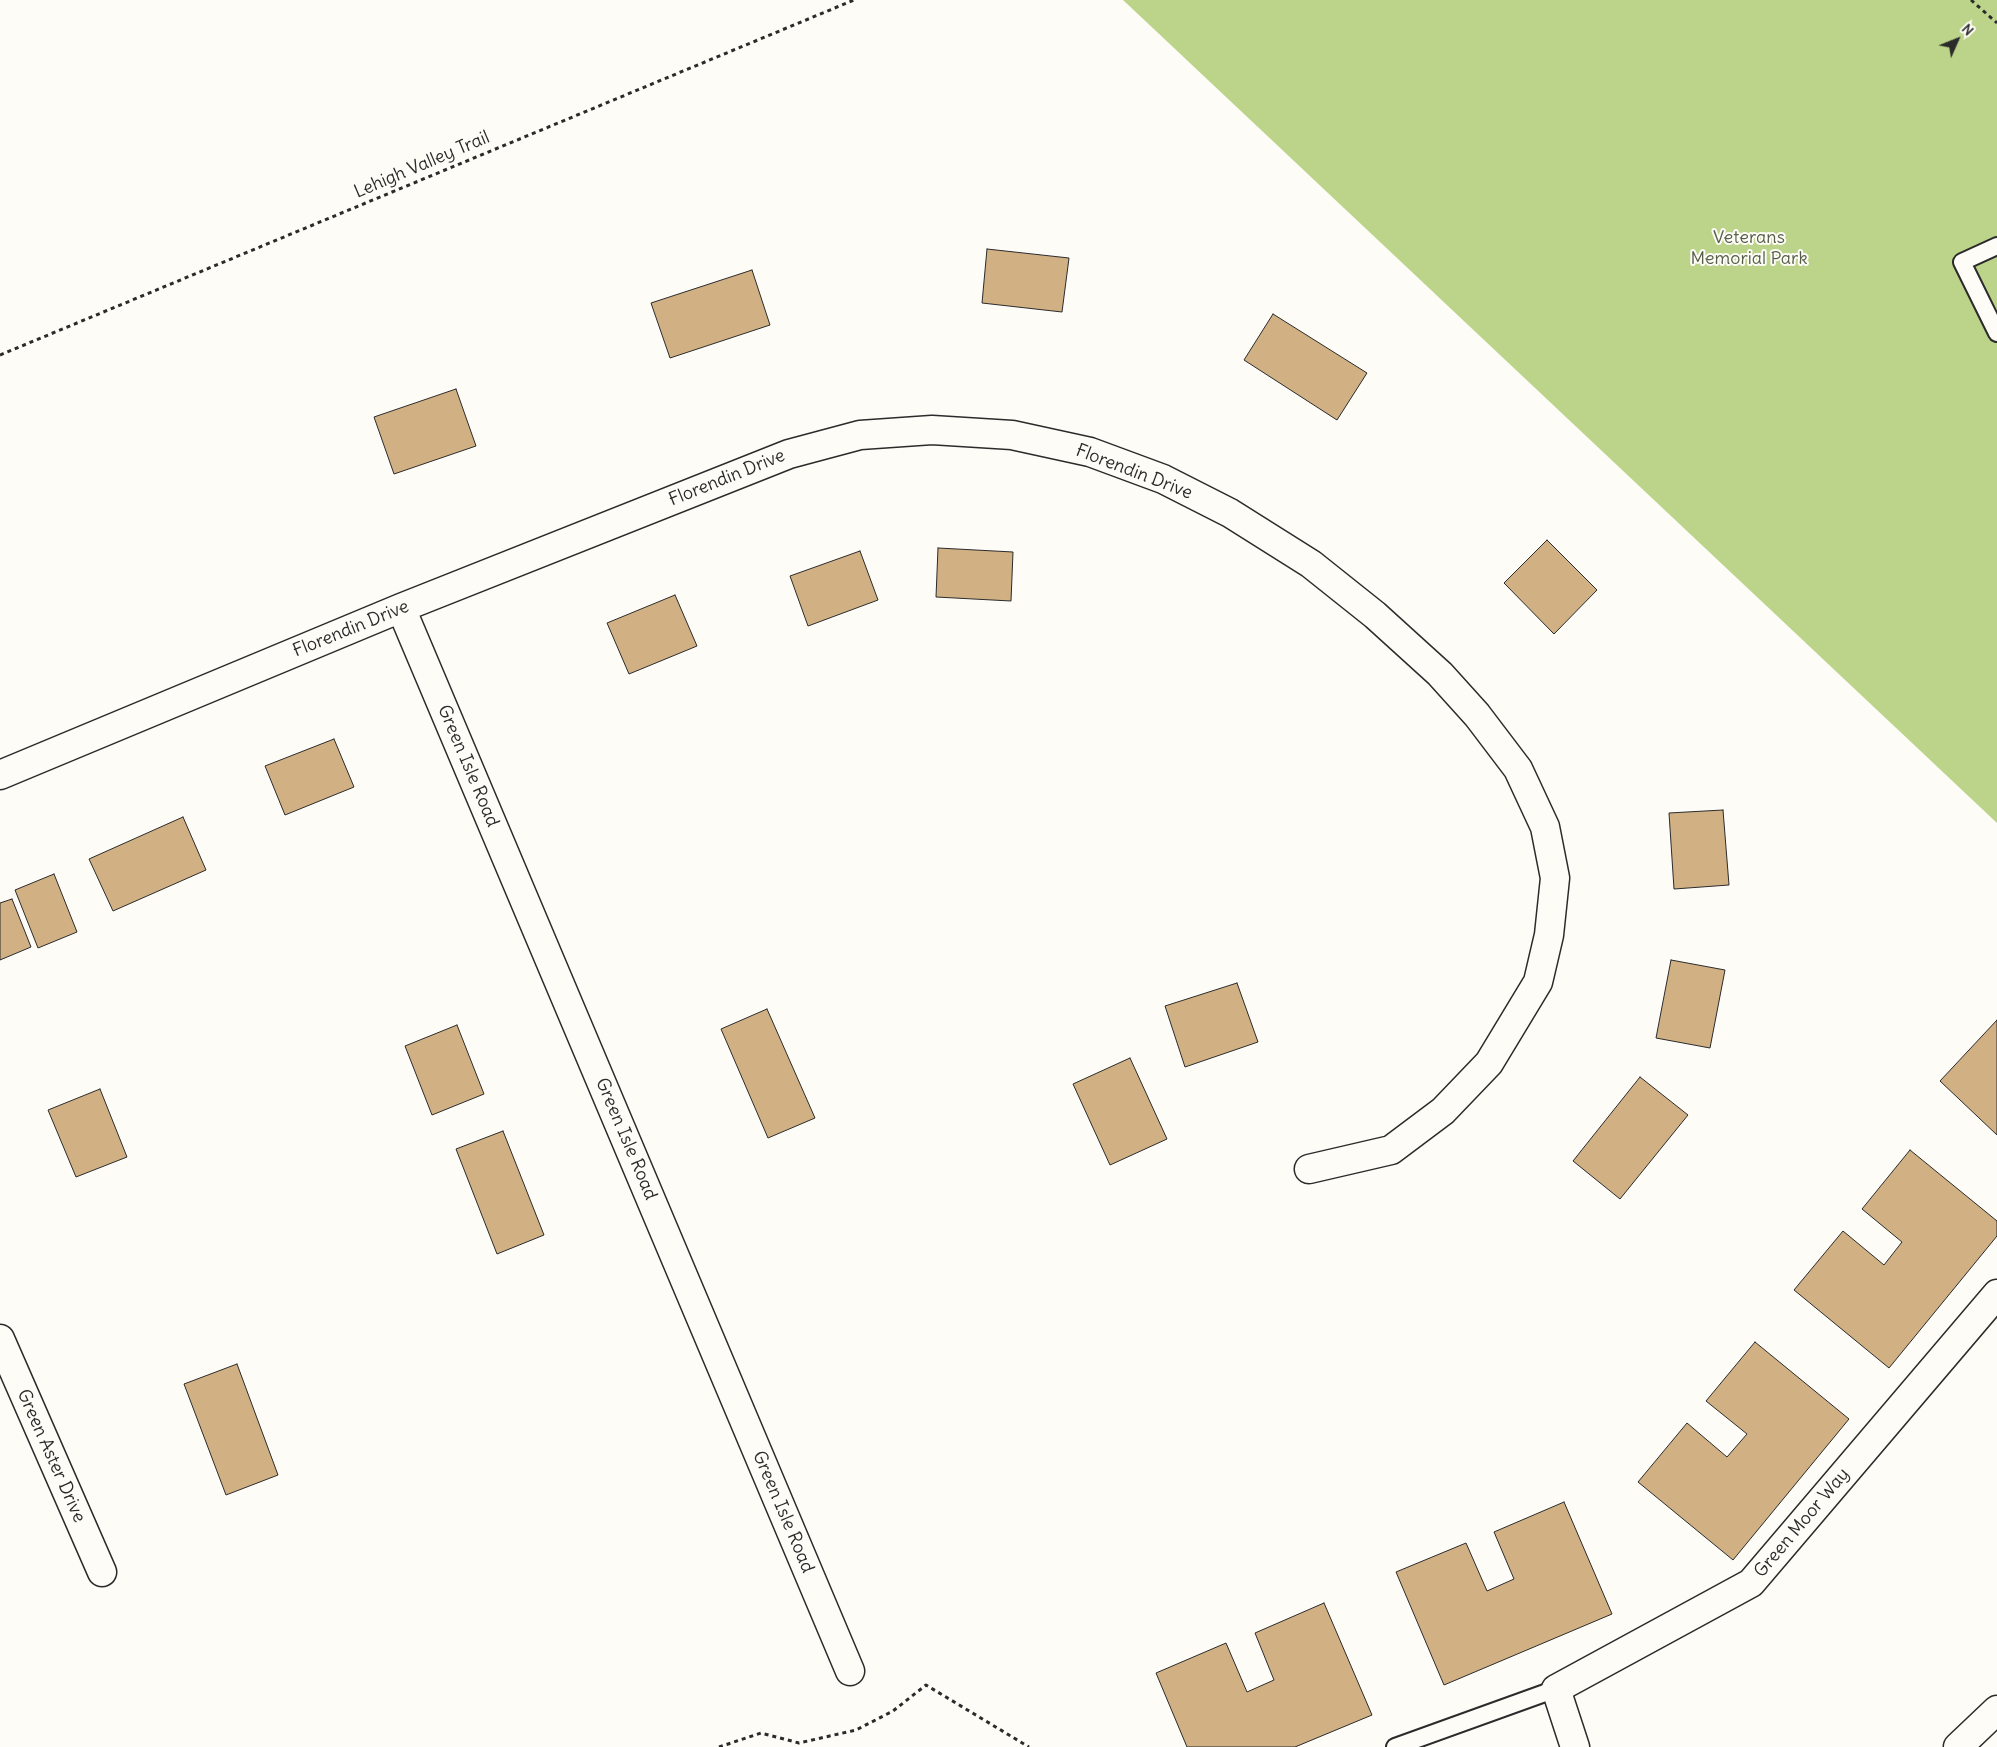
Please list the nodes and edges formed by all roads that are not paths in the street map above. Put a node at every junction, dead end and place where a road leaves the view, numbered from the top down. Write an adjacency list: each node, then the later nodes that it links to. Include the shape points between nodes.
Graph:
1 (1997, 246): 2 (lane, via 1962,262)
2 (1997, 333)
3 (401, 608): 4 (street, Florendin Drive); 5 (street, Florendin Drive, via 789,454 860,435 932,430 1012,434 1090,452 1163,479 1230,513 1311,564 1375,615 1440,674 1477,714 1518,769 1545,827 1555,878 1549,935 1538,982 1489,1063 1443,1111 1391,1150); 9 (street, Green Isle Road)
4 (0, 775)
5 (1309, 1169)
6 (1997, 1294): 10 (street, Green Moor Way, via 1751,1583)
7 (0, 1339): 8 (street, Green Aster Drive)
8 (102, 1572)
9 (850, 1670)
10 (1556, 1689): 12 (lane); 13 (street)
11 (1997, 1710): 14 (street)
12 (1395, 1747)
13 (1575, 1747)
14 (1958, 1747)

